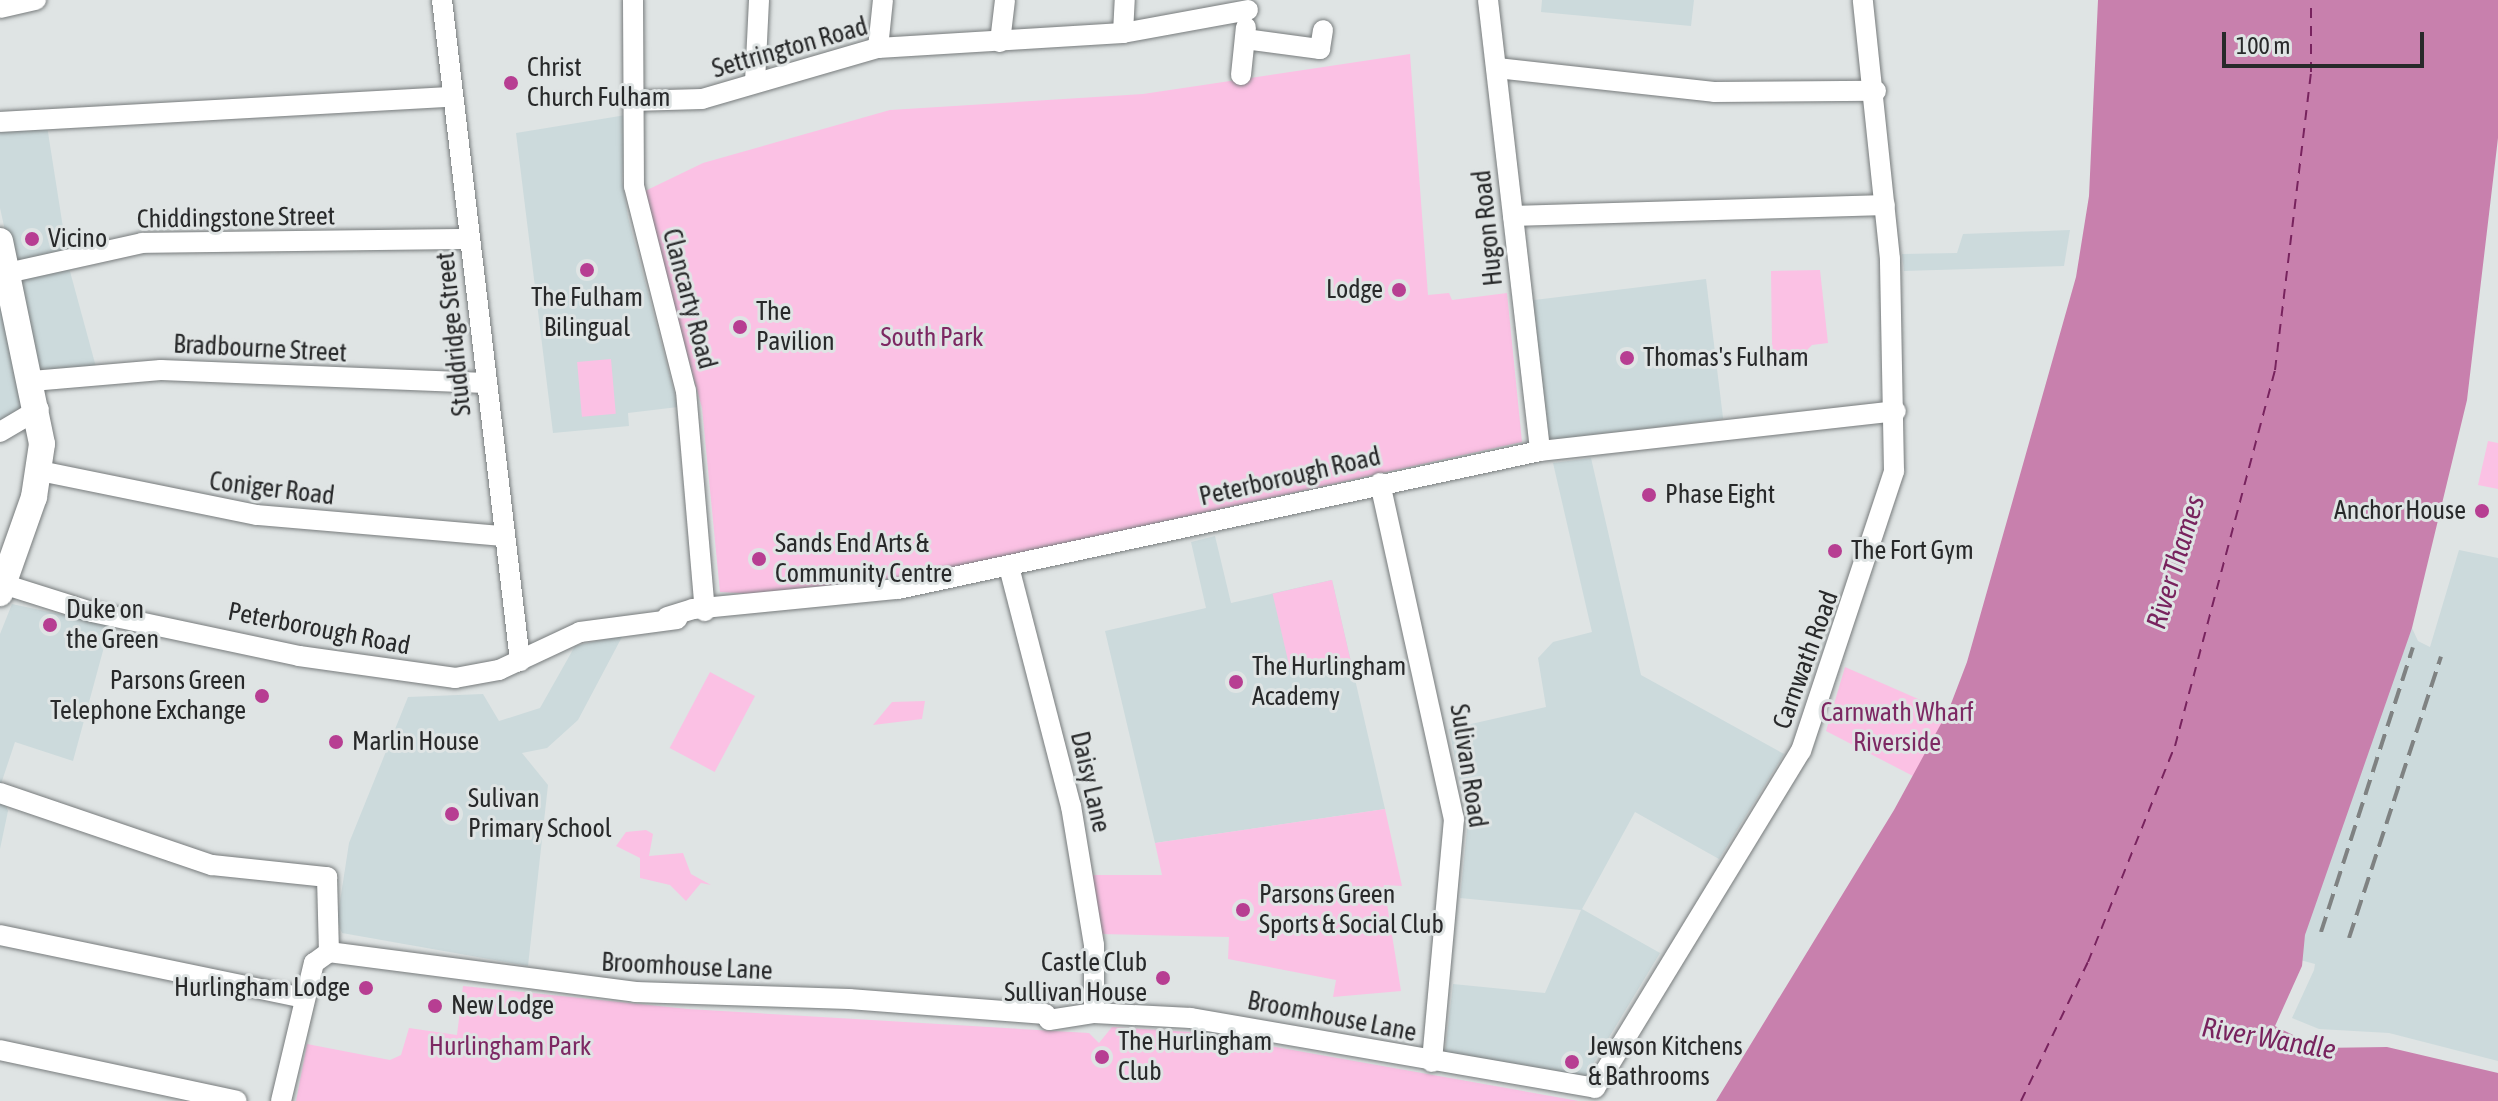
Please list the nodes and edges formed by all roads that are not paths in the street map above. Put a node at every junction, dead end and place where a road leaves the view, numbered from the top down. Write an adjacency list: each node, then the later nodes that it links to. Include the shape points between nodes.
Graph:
1 (36, 0): 11 (street)
2 (442, 0): 21 (street, Studdridge Street)
3 (633, 0): 22 (street, Clancarty Road)
4 (759, 0): 19 (street)
5 (883, 0): 16 (street)
6 (1005, 0): 15 (street)
7 (1125, 0): 13 (street)
8 (1488, 0): 17 (street, Hugon Road)
9 (1863, 0): 20 (street, Carnwath Road)
10 (1249, 5): 13 (street, Settrington Road); 14 (street)
11 (0, 8)
12 (1323, 30): 14 (street, via 1320,49)
13 (1123, 33): 15 (street, Settrington Road)
14 (1245, 39): 18 (street)
15 (1000, 42): 16 (street, Settrington Road)
16 (878, 48): 19 (street, Settrington Road)
17 (1497, 68): 20 (street, via 1699,91); 25 (street, Hugon Road)
18 (1241, 75)
19 (755, 82): 22 (street, Settrington Road, via 686,103)
20 (1876, 91): 24 (street, Carnwath Road)
21 (448, 97): 23 (street); 26 (street, Studdridge Street)
22 (632, 101): 40 (street, Clancarty Road, via 634,186 686,391)
23 (0, 122)
24 (1885, 205): 25 (street); 32 (street, Carnwath Road)
25 (1513, 216): 34 (street, Hugon Road)
26 (470, 239): 28 (street, Chiddingstone Street, via 142,243); 30 (street, Studdridge Street)
27 (0, 241): 28 (main road)
28 (6, 282): 29 (main road)
29 (32, 381): 30 (street, Bradbourne Street, via 161,370); 31 (main road)
30 (486, 383): 37 (street, Studdridge Street)
31 (39, 409): 33 (street); 35 (main road)
32 (1896, 411): 34 (street, Peterborough Road); 49 (street, Carnwath Road, via 1894,471 1810,732 1598,1085)
33 (0, 432)
34 (1540, 451): 36 (street, Peterborough Road)
35 (40, 471): 37 (street, Coniger Road, via 243,513); 39 (main road)
36 (1380, 483): 38 (street, Peterborough Road); 48 (street, Sulivan Road, via 1454,819)
37 (502, 536): 41 (street, Studdridge Street)
38 (1009, 567): 40 (street, Peterborough Road, via 898,589); 46 (street, Daisy Lane, via 1071,806 1094,945)
39 (2, 589): 41 (street, Peterborough Road, via 371,670 455,678)
40 (702, 611): 41 (street, Peterborough Road, via 580,632)
41 (520, 661)
42 (0, 793): 44 (street, via 212,865 327,877)
43 (0, 935): 45 (street)
44 (329, 952): 45 (street, via 317,957); 46 (street, Broomhouse Lane, via 635,992)
45 (303, 998): 52 (street)
46 (1094, 1013): 48 (street, Broomhouse Lane, via 1191,1018)
47 (0, 1050): 50 (street)
48 (1432, 1062): 49 (street, Broomhouse Lane)
49 (1589, 1090)
50 (145, 1092): 51 (street)
51 (237, 1101)
52 (281, 1101)

